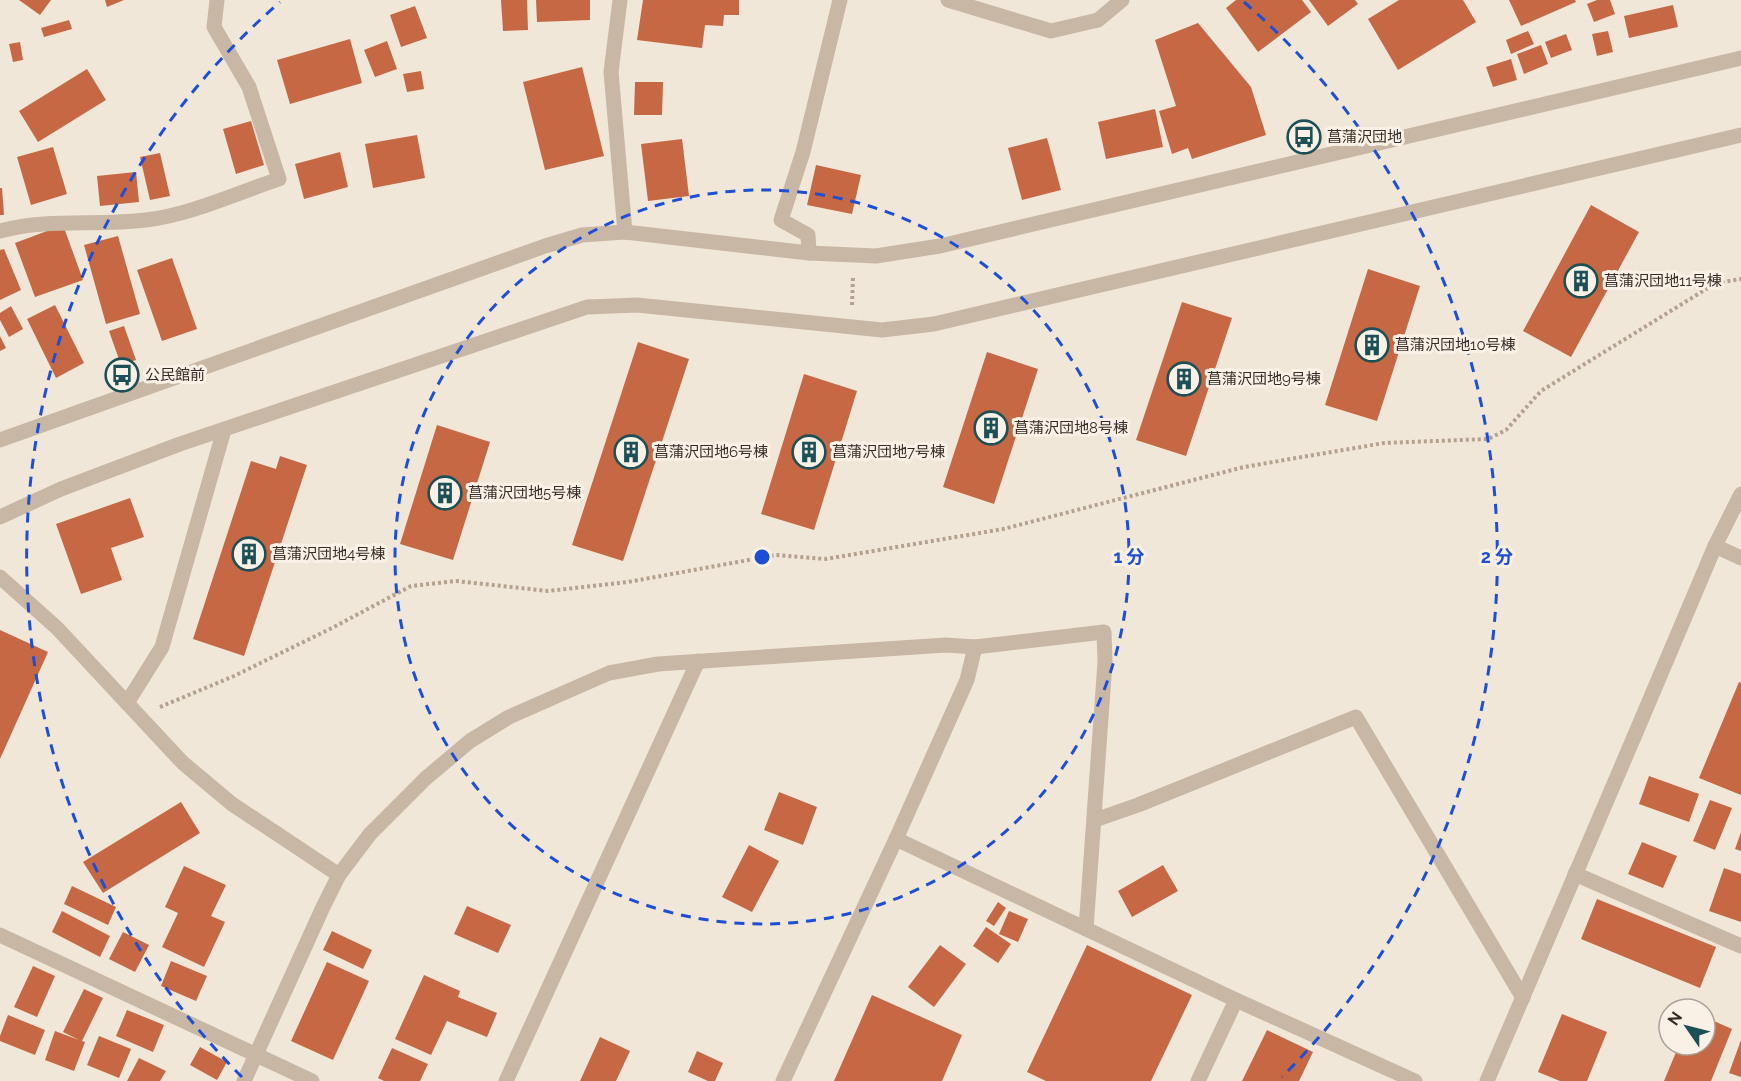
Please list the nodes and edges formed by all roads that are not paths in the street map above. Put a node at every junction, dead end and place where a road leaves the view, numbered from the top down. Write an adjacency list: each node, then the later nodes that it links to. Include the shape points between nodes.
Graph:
1 (217, 0): 8 (street, via 214,27 249,87 279,179 147,220 25,224)
2 (620, 0): 9 (street, via 611,72)
3 (840, 0): 10 (street, via 781,220 808,235)
4 (948, 0): 5 (street, via 1051,31 1098,20)
5 (1122, 0)
6 (1741, 58): 10 (street, via 940,246 876,256)
7 (1741, 135): 11 (street, via 934,324 882,330 638,305 587,307)
8 (0, 231)
9 (625, 232): 10 (street); 12 (street, via 582,235 545,246)
10 (809, 253)
11 (224, 430): 14 (street, via 61,489); 20 (street, via 162,646)
12 (0, 440)
13 (1741, 494): 15 (street)
14 (0, 517)
15 (1715, 546): 16 (street); 23 (street)
16 (1741, 558)
17 (0, 577): 20 (street, via 57,628)
18 (975, 647): 19 (street, via 946,645); 21 (street, via 1104,633); 22 (street, via 967,680)
19 (698, 661): 24 (street, via 609,673 509,717 470,741 426,778 370,834); 33 (street)
20 (127, 703): 24 (street, via 183,763 232,804)
21 (1095, 820): 25 (street); 28 (street, via 1356,717)
22 (896, 839): 25 (street); 34 (street)
23 (1575, 874): 27 (street); 28 (street)
24 (339, 875): 30 (street)
25 (1086, 929): 29 (street)
26 (0, 935): 30 (street)
27 (1741, 946)
28 (1523, 998): 37 (street)
29 (1236, 1000): 35 (street); 36 (street)
30 (255, 1055): 31 (street); 32 (street)
31 (244, 1081)
32 (312, 1081)
33 (506, 1081)
34 (783, 1081)
35 (1198, 1081)
36 (1415, 1081)
37 (1487, 1081)

